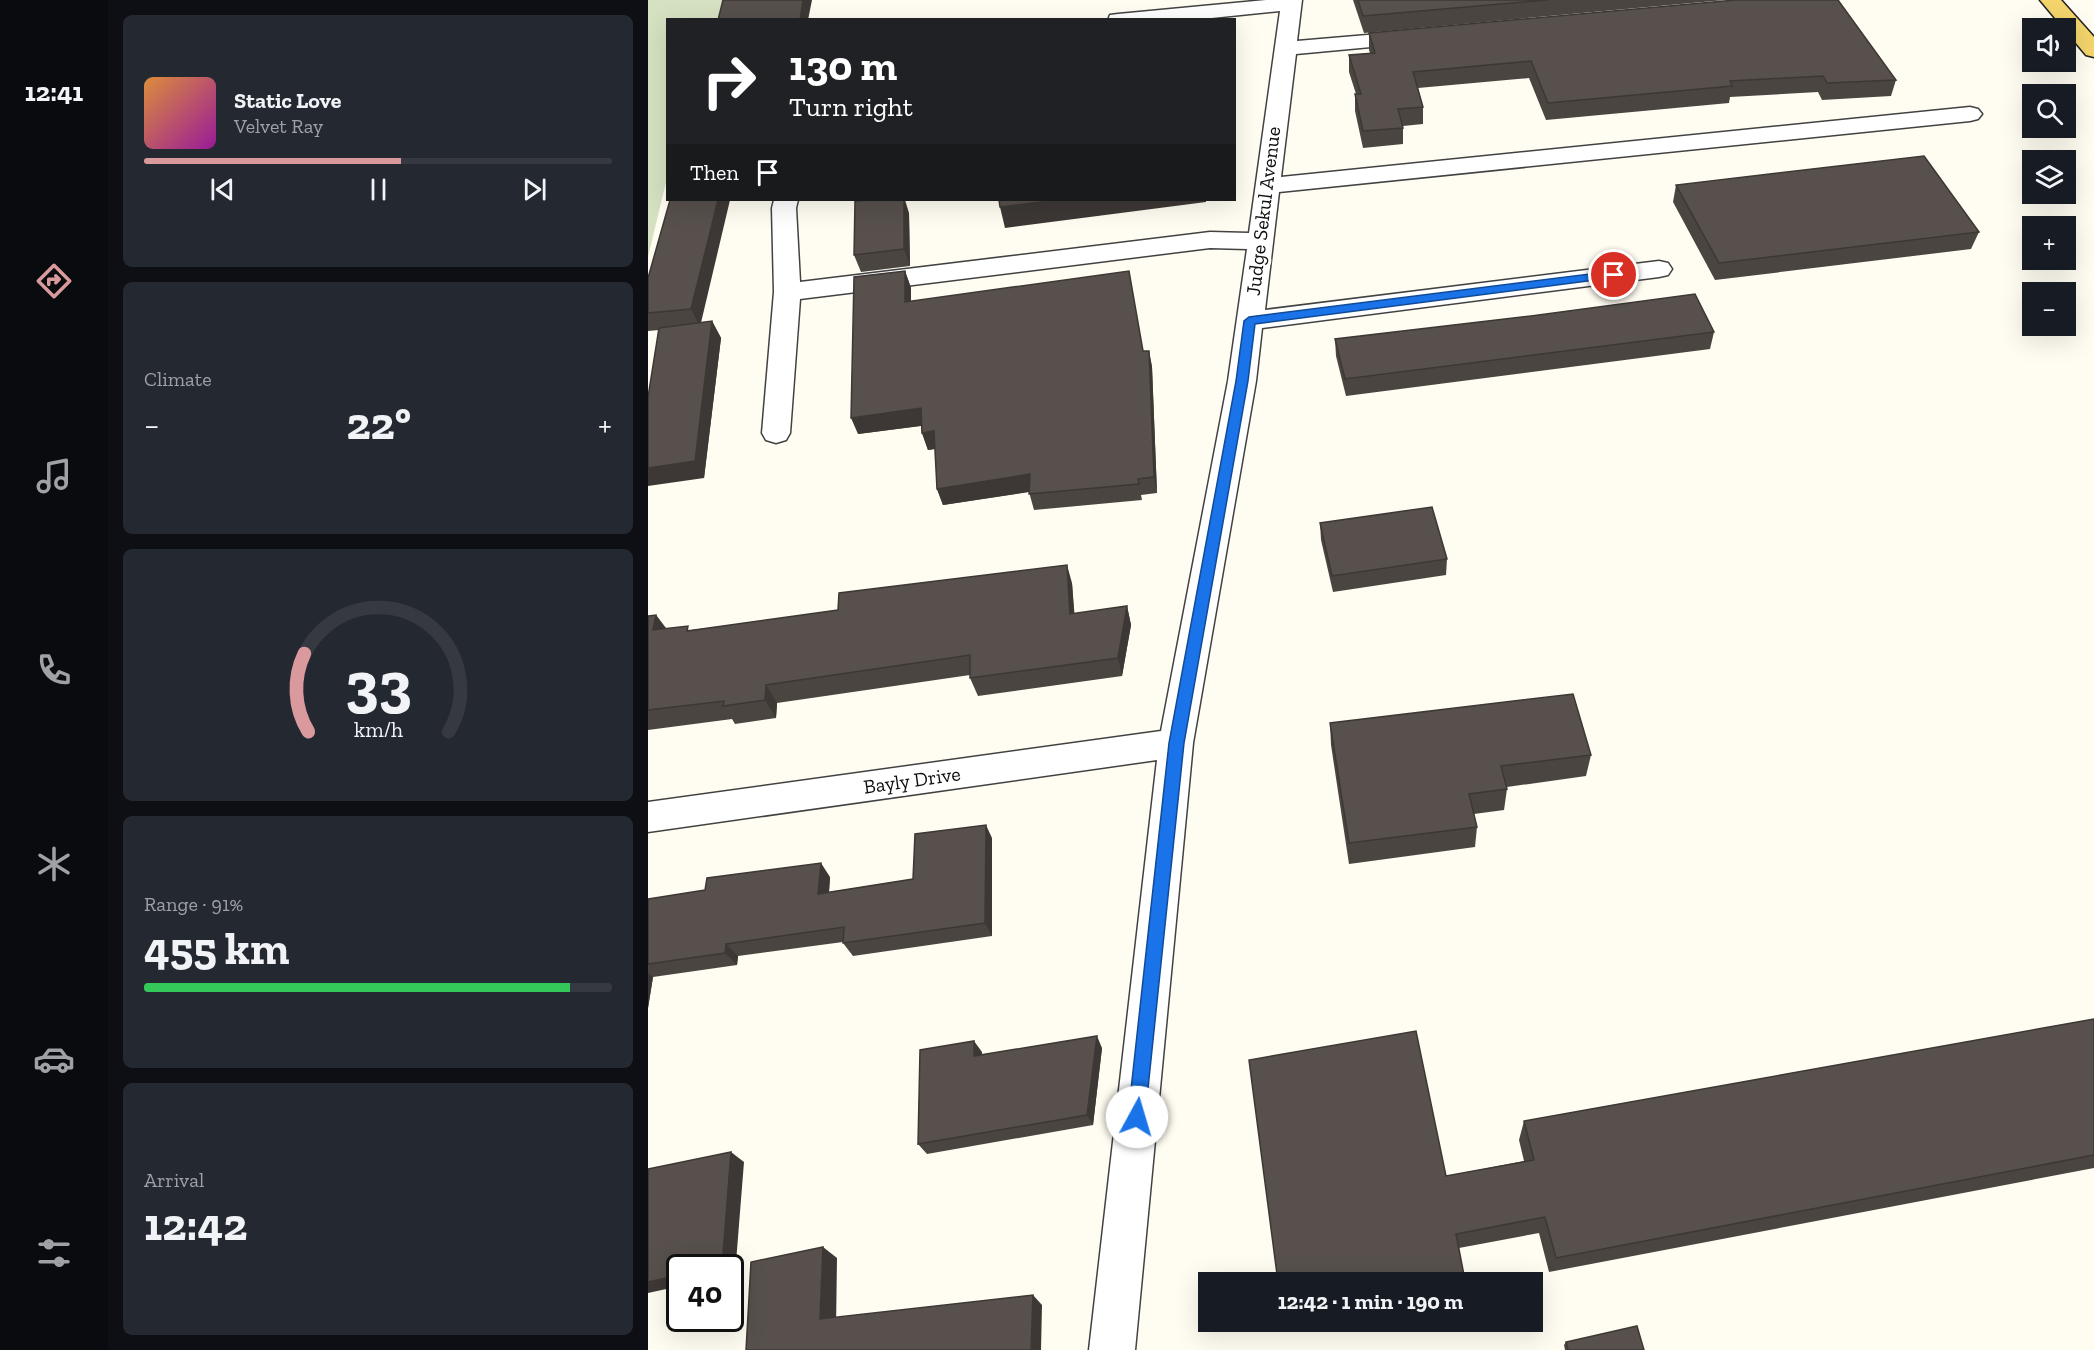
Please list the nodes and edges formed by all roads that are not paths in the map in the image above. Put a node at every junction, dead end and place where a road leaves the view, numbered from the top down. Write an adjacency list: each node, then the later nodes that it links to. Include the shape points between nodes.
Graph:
1 (2050, 0): 6 (main road)
2 (1291, 2): 3 (street); 5 (street, Judge Sekul Avenue)
3 (1137, 18)
4 (1439, 35): 5 (street)
5 (1284, 49): 8 (street, Judge Sekul Avenue)
6 (2094, 50)
7 (1970, 114): 8 (street)
8 (1267, 186): 10 (street, Judge Sekul Avenue)
9 (786, 201): 12 (street)
10 (1260, 241): 12 (street, via 1210,240); 13 (street, Judge Sekul Avenue)
11 (1659, 269): 13 (street)
12 (787, 292): 14 (street)
13 (1249, 321): 15 (street, Judge Sekul Avenue, via 1242,381)
14 (776, 434)
15 (1176, 743): 16 (street, Bayly Drive); 17 (street, Judge Sekul Avenue)
16 (648, 817)
17 (1112, 1350)

